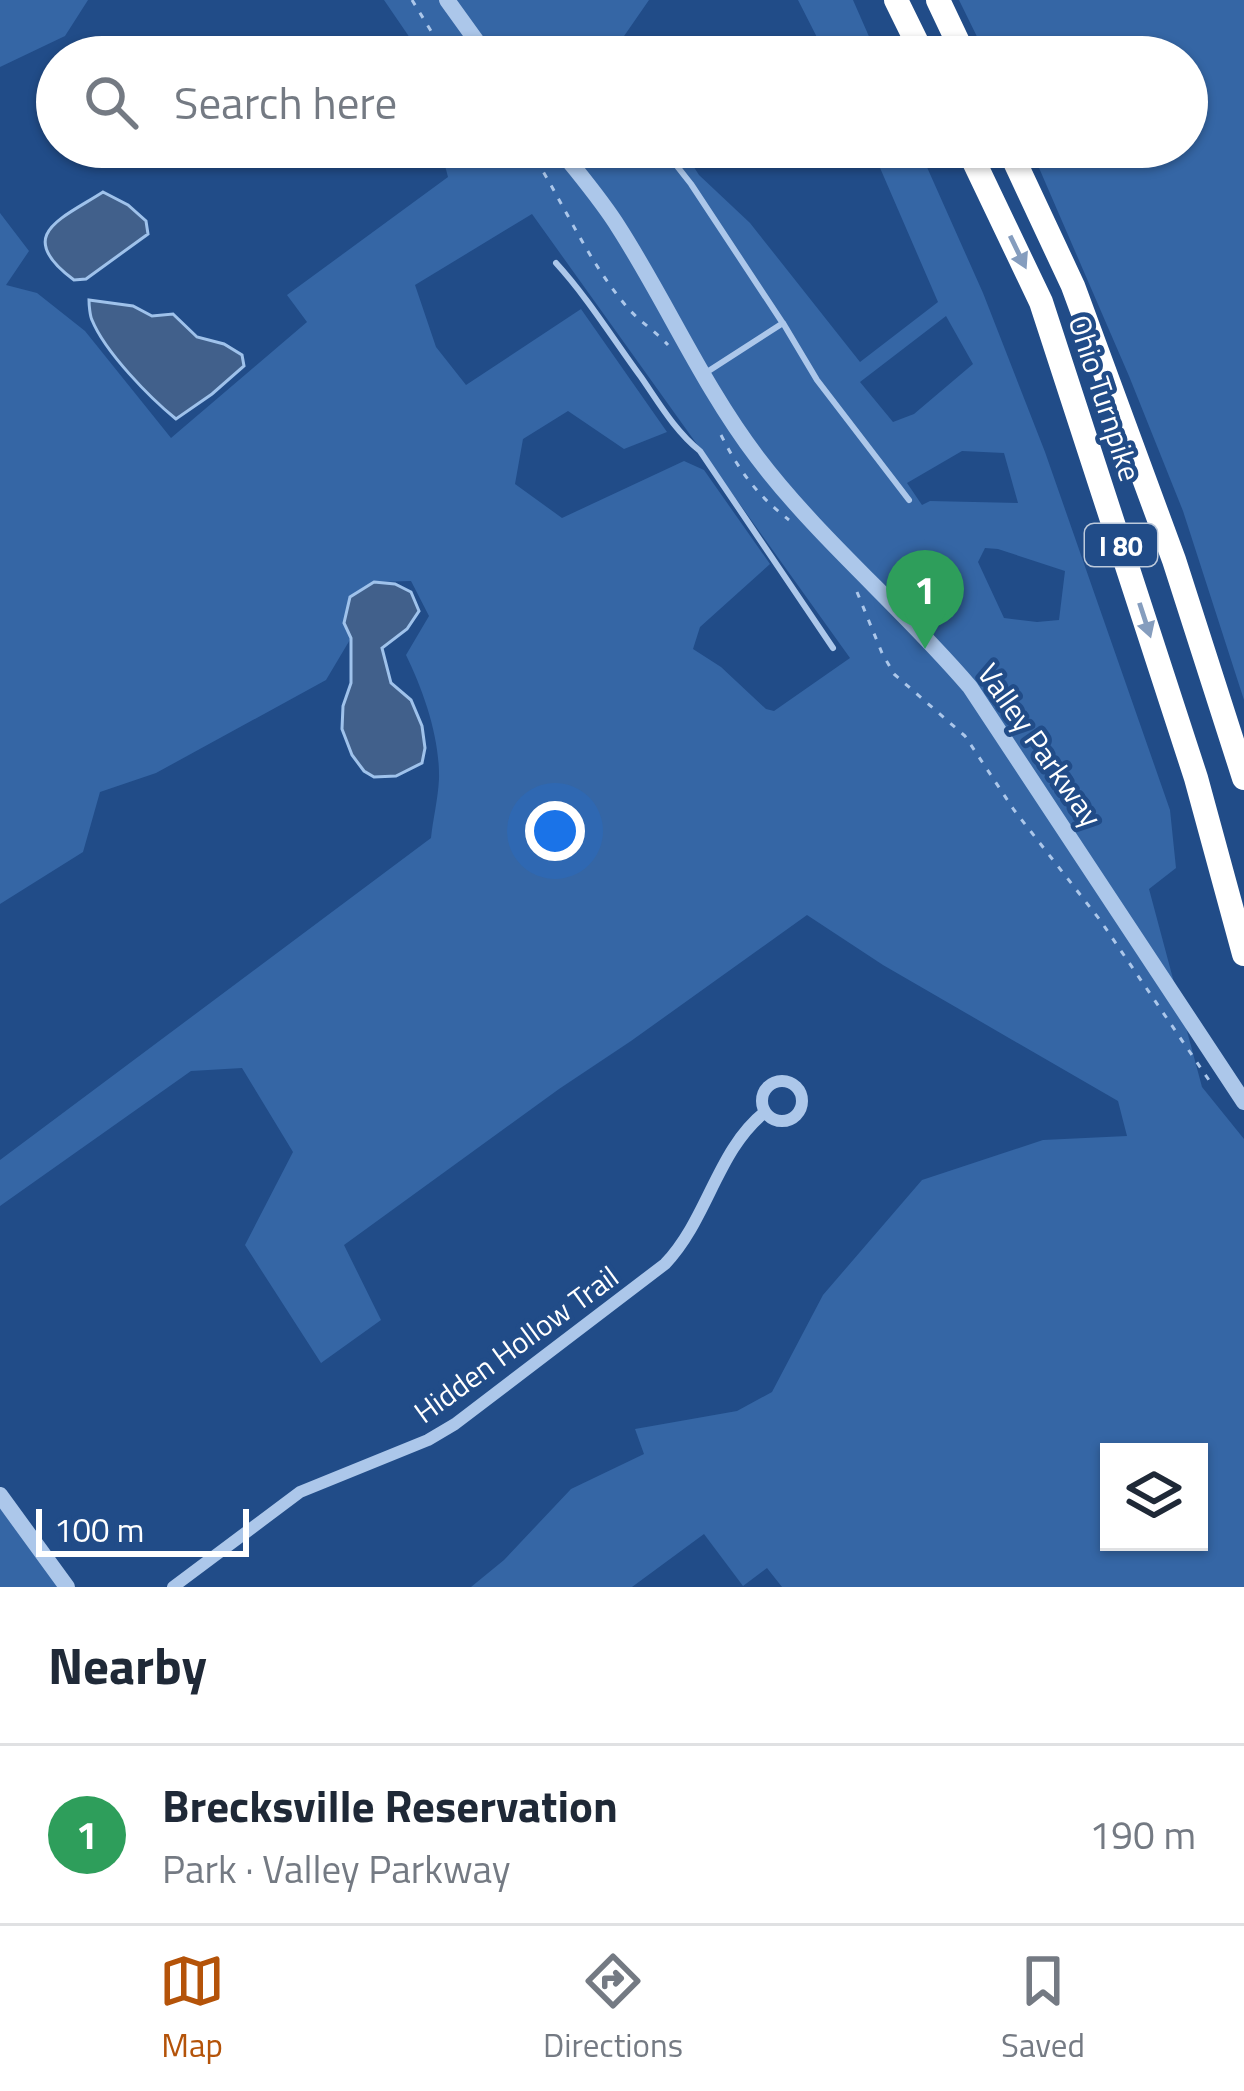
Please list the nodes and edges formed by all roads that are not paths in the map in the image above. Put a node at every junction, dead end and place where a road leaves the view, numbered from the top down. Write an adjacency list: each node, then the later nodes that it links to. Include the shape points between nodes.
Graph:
1 (447, 0): 4 (street)
2 (896, 0): 5 (highway)
3 (938, 0): 6 (highway)
4 (473, 36)
5 (914, 36)
6 (955, 36)
7 (574, 168): 13 (street, Valley Parkway, via 617,224)
8 (678, 168): 12 (lane)
9 (977, 168): 17 (highway, Ohio Turnpike / I 80, one-way to 17, via 1042,302 1196,778)
10 (1017, 168): 16 (highway, Ohio Turnpike / I 80, via 1073,286)
11 (556, 262): 15 (lane, via 700,451)
12 (783, 322): 13 (lane); 14 (lane)
13 (704, 374): 18 (street, Valley Parkway, via 772,474 970,687)
14 (909, 500)
15 (833, 648)
16 (1244, 778)
17 (1244, 954)
18 (1244, 1102)
19 (765, 1112): 22 (street, Hidden Hollow Trail, via 740,1136 689,1236 665,1264 455,1424 300,1492)
20 (0, 1495): 21 (street)
21 (67, 1587)
22 (172, 1587)

